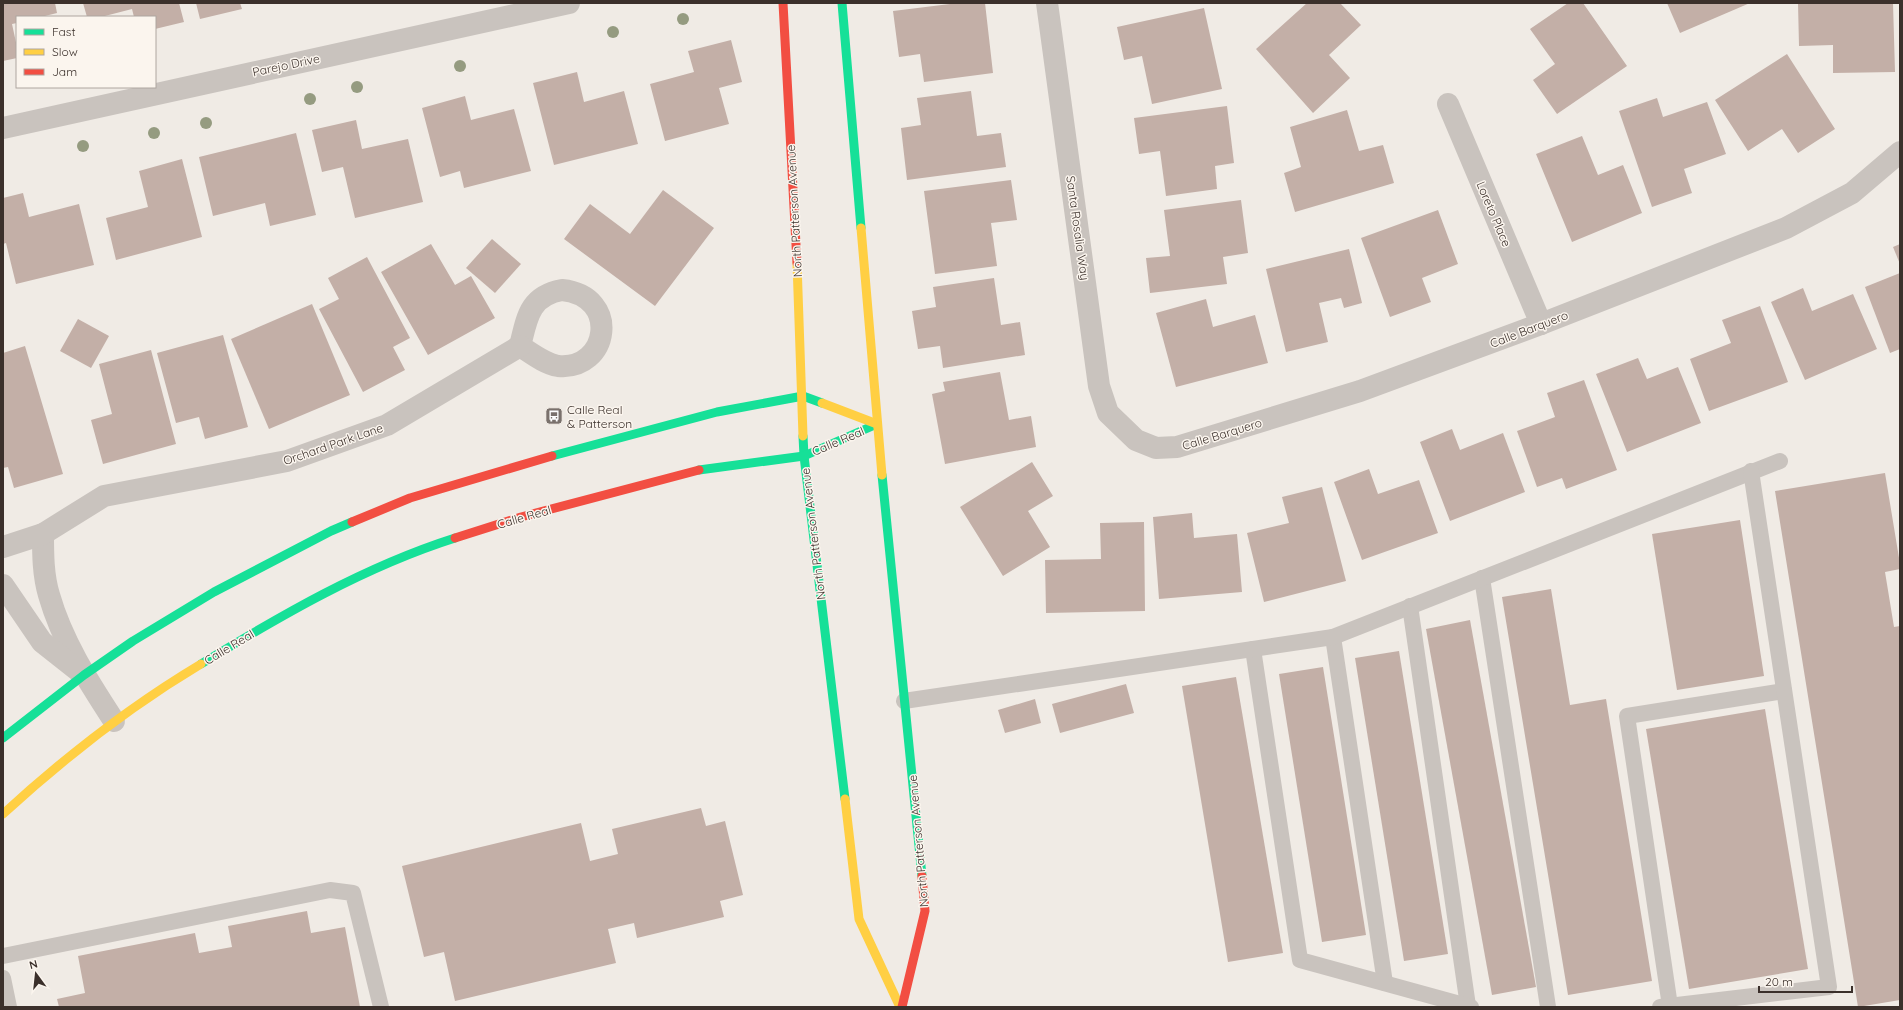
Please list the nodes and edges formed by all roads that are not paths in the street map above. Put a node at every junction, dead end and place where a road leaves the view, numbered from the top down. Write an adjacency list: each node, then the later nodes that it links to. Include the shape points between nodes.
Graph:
1 (569, 3): 6 (street, Parejo Drive)
2 (783, 3): 10 (main road, North Patterson Avenue)
3 (842, 3): 11 (main road, North Patterson Avenue)
4 (1047, 3): 12 (street, Santa Rosalia Way, via 1099,386 1108,413)
5 (1448, 104): 8 (street, Loreto Place)
6 (3, 128)
7 (1900, 152): 8 (street, Calle Barquero, via 1852,193 1786,228)
8 (1541, 324): 12 (street, Calle Barquero, via 1360,391 1177,447 1156,448)
9 (520, 346): 16 (street, Orchard Park Lane, via 387,425 287,461 104,496)
10 (803, 396): 11 (main road, Calle Real); 13 (main road, North Patterson Avenue); 23 (main road, via 709,414 494,472 410,498 331,530 214,592 133,641)
11 (877, 424): 13 (main road, Calle Real); 25 (main road, North Patterson Avenue)
12 (1136, 440)
13 (804, 456): 26 (main road, Calle Real, via 702,469 521,518 434,545 355,578 245,637 177,678); 36 (main road, North Patterson Avenue, via 859,919)
14 (1780, 461): 15 (lane)
15 (1751, 471): 18 (lane); 24 (lane)
16 (43, 534): 17 (street, Orchard Park Lane); 23 (street, via 43,566 49,594)
17 (3, 547)
18 (1482, 578): 20 (lane); 37 (lane)
19 (3, 586): 23 (street, via 42,642)
20 (1410, 606): 21 (lane); 32 (lane)
21 (1333, 637): 22 (lane); 31 (lane)
22 (1253, 649): 25 (lane); 31 (lane, via 1300,960)
23 (84, 675): 26 (street); 27 (main road)
24 (1784, 691): 33 (lane, via 1628,716); 33 (lane, via 1829,987)
25 (904, 701): 36 (main road, North Patterson Avenue, via 925,911)
26 (114, 721): 28 (main road, Calle Real, via 41,779)
27 (3, 738)
28 (3, 814)
29 (3, 956): 35 (lane, via 330,890 353,893)
30 (3, 978): 34 (lane)
31 (1385, 983): 32 (lane)
32 (1470, 1006)
33 (1665, 1006)
34 (9, 1007)
35 (381, 1007)
36 (901, 1007)
37 (1548, 1007)

